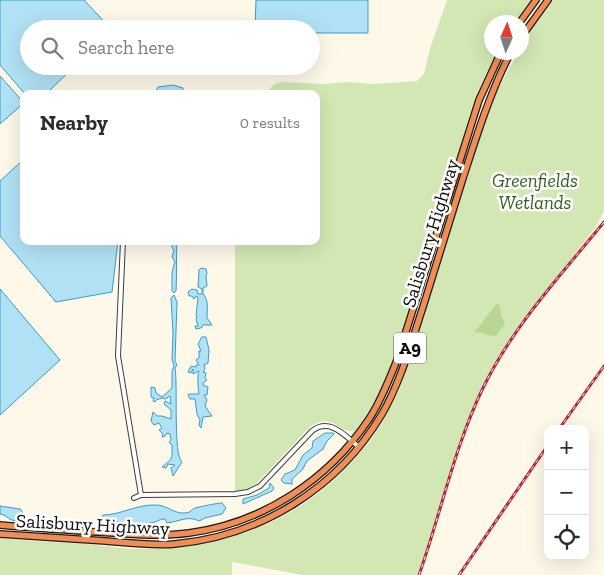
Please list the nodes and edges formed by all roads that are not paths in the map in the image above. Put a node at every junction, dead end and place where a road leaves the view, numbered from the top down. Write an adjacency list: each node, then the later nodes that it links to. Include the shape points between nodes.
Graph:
1 (536, 0): 3 (highway)
2 (548, 0): 4 (highway)
3 (525, 15)
4 (529, 26)
5 (497, 60): 8 (highway, Salisbury Highway / A9, via 479,100 397,360 382,397)
6 (507, 60): 9 (highway, Salisbury Highway / A9, via 480,125 402,372 382,412)
7 (123, 245): 10 (street, via 118,356)
8 (353, 442): 9 (street); 10 (street, via 333,427 322,425 312,431 260,486 248,492); 12 (highway, Salisbury Highway / A9, via 290,497 250,517 220,527 158,535)
9 (359, 447): 13 (highway, Salisbury Highway / A9, via 323,483 285,510 231,534 174,544)
10 (141, 495): 11 (street)
11 (134, 498)
12 (0, 525)
13 (0, 534)

